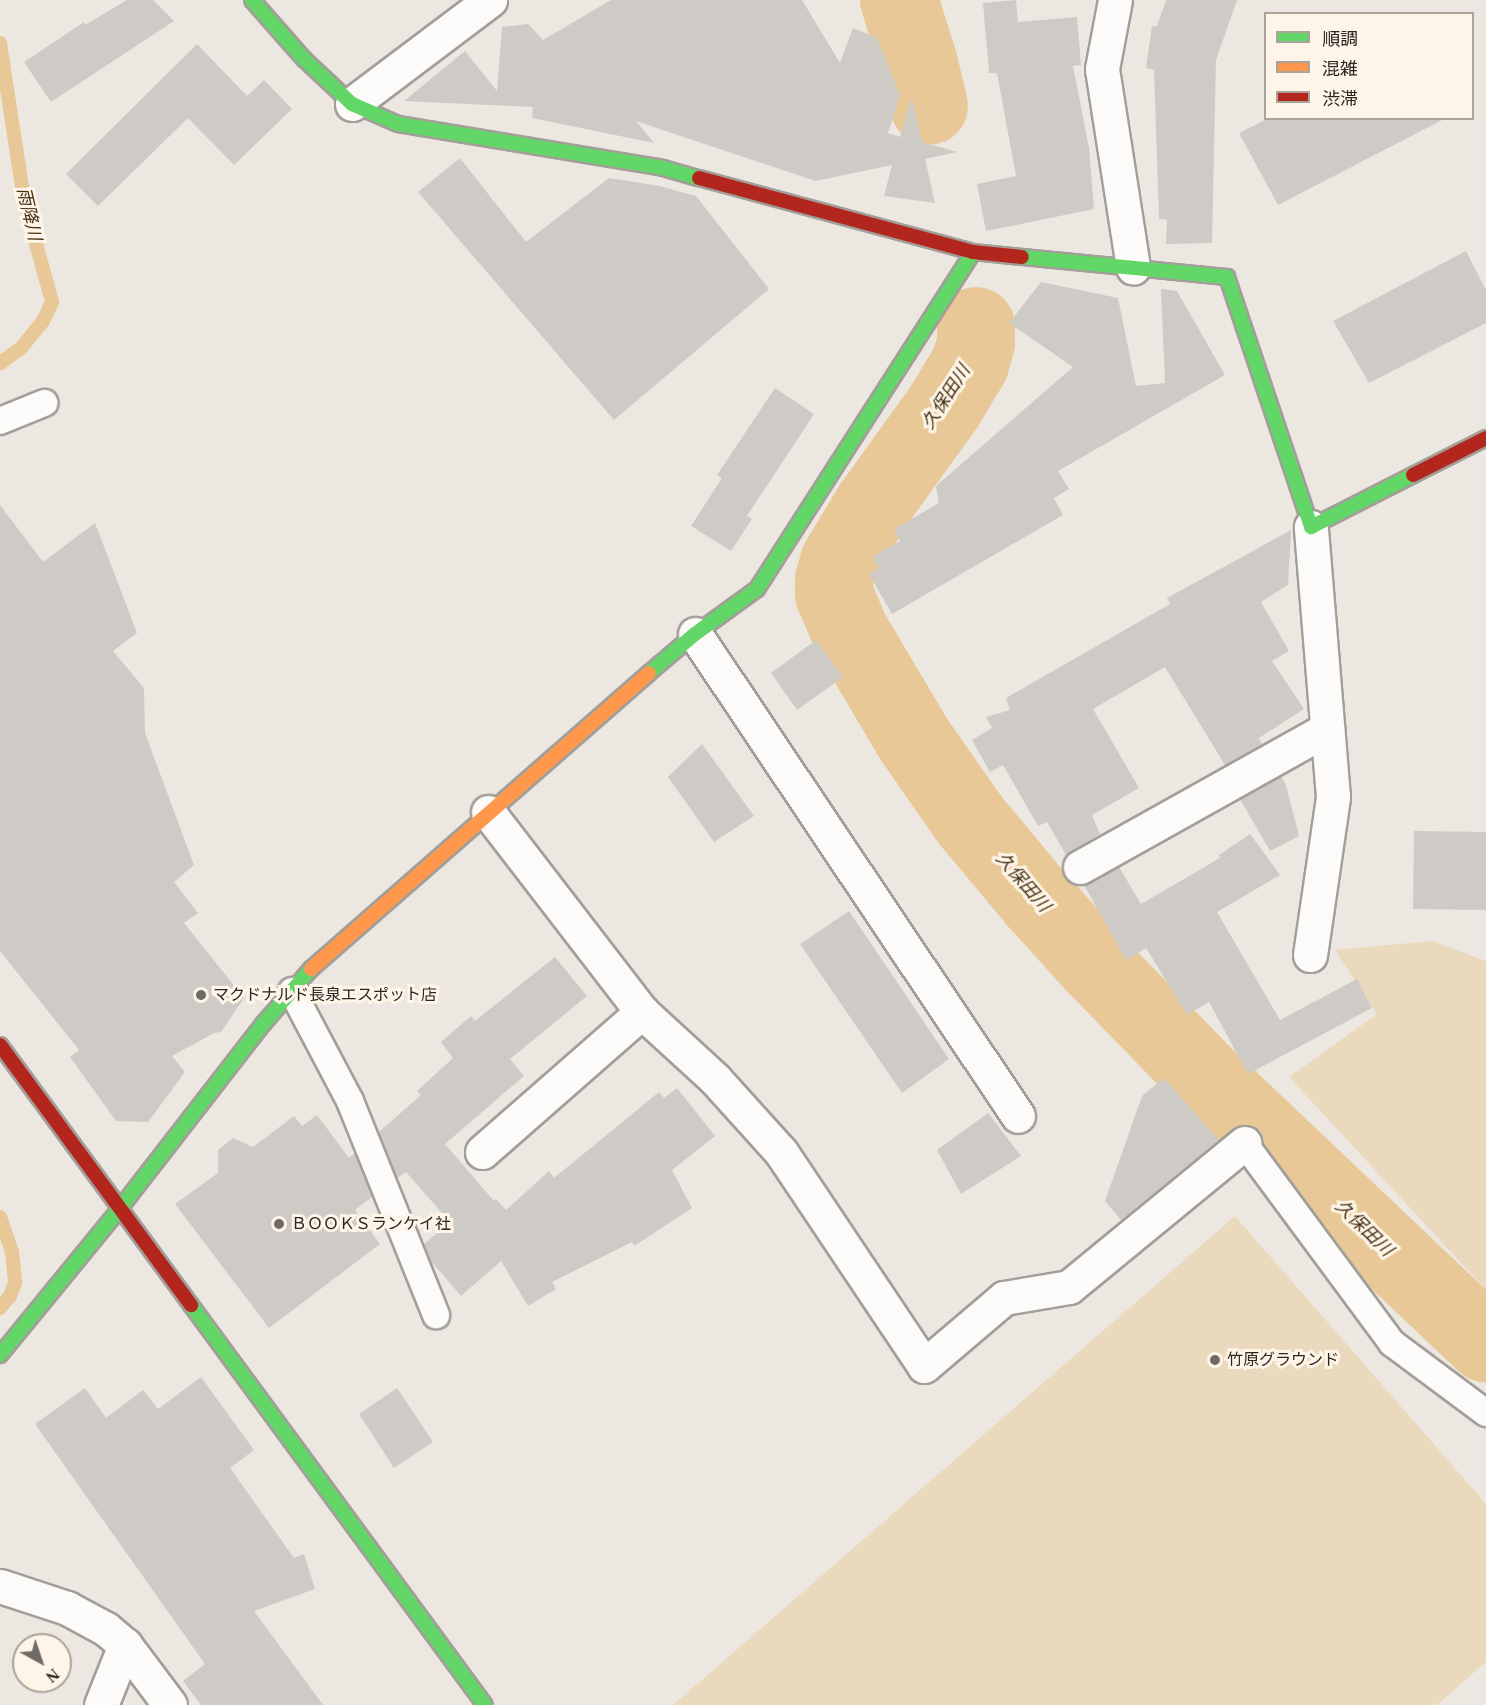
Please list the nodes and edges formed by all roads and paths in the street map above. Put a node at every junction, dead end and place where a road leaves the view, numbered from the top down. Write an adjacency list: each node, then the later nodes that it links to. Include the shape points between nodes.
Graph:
1 (252, 0): 4 (street, via 304,59)
2 (490, 0): 4 (street)
3 (1115, 0): 6 (street, via 1102,69)
4 (352, 104): 5 (street, via 398,124 663,168)
5 (973, 252): 6 (street); 11 (street, via 757,589)
6 (1133, 268): 10 (street, via 1227,277)
7 (44, 404): 8 (lane)
8 (0, 421)
9 (1486, 438): 10 (street)
10 (1311, 527): 12 (street)
11 (695, 634): 13 (street); 19 (street)
12 (1327, 729): 14 (street); 15 (street, via 1333,797)
13 (488, 812): 16 (street, via 309,970); 17 (street)
14 (1080, 867)
15 (1310, 955)
16 (292, 991): 22 (street); 23 (lane, via 350,1101)
17 (642, 1012): 20 (street, via 715,1079 781,1152 924,1366 1004,1298 1069,1287); 21 (street)
18 (0, 1045): 22 (street)
19 (1018, 1116)
20 (1244, 1143): 25 (lane, via 1392,1343)
21 (482, 1152)
22 (121, 1208): 24 (street); 30 (street)
23 (436, 1315)
24 (0, 1355)
25 (1486, 1413)
26 (0, 1586): 27 (street, via 67,1608 106,1629)
27 (125, 1646): 28 (street); 29 (street)
28 (101, 1705)
29 (170, 1705)
30 (485, 1705)

